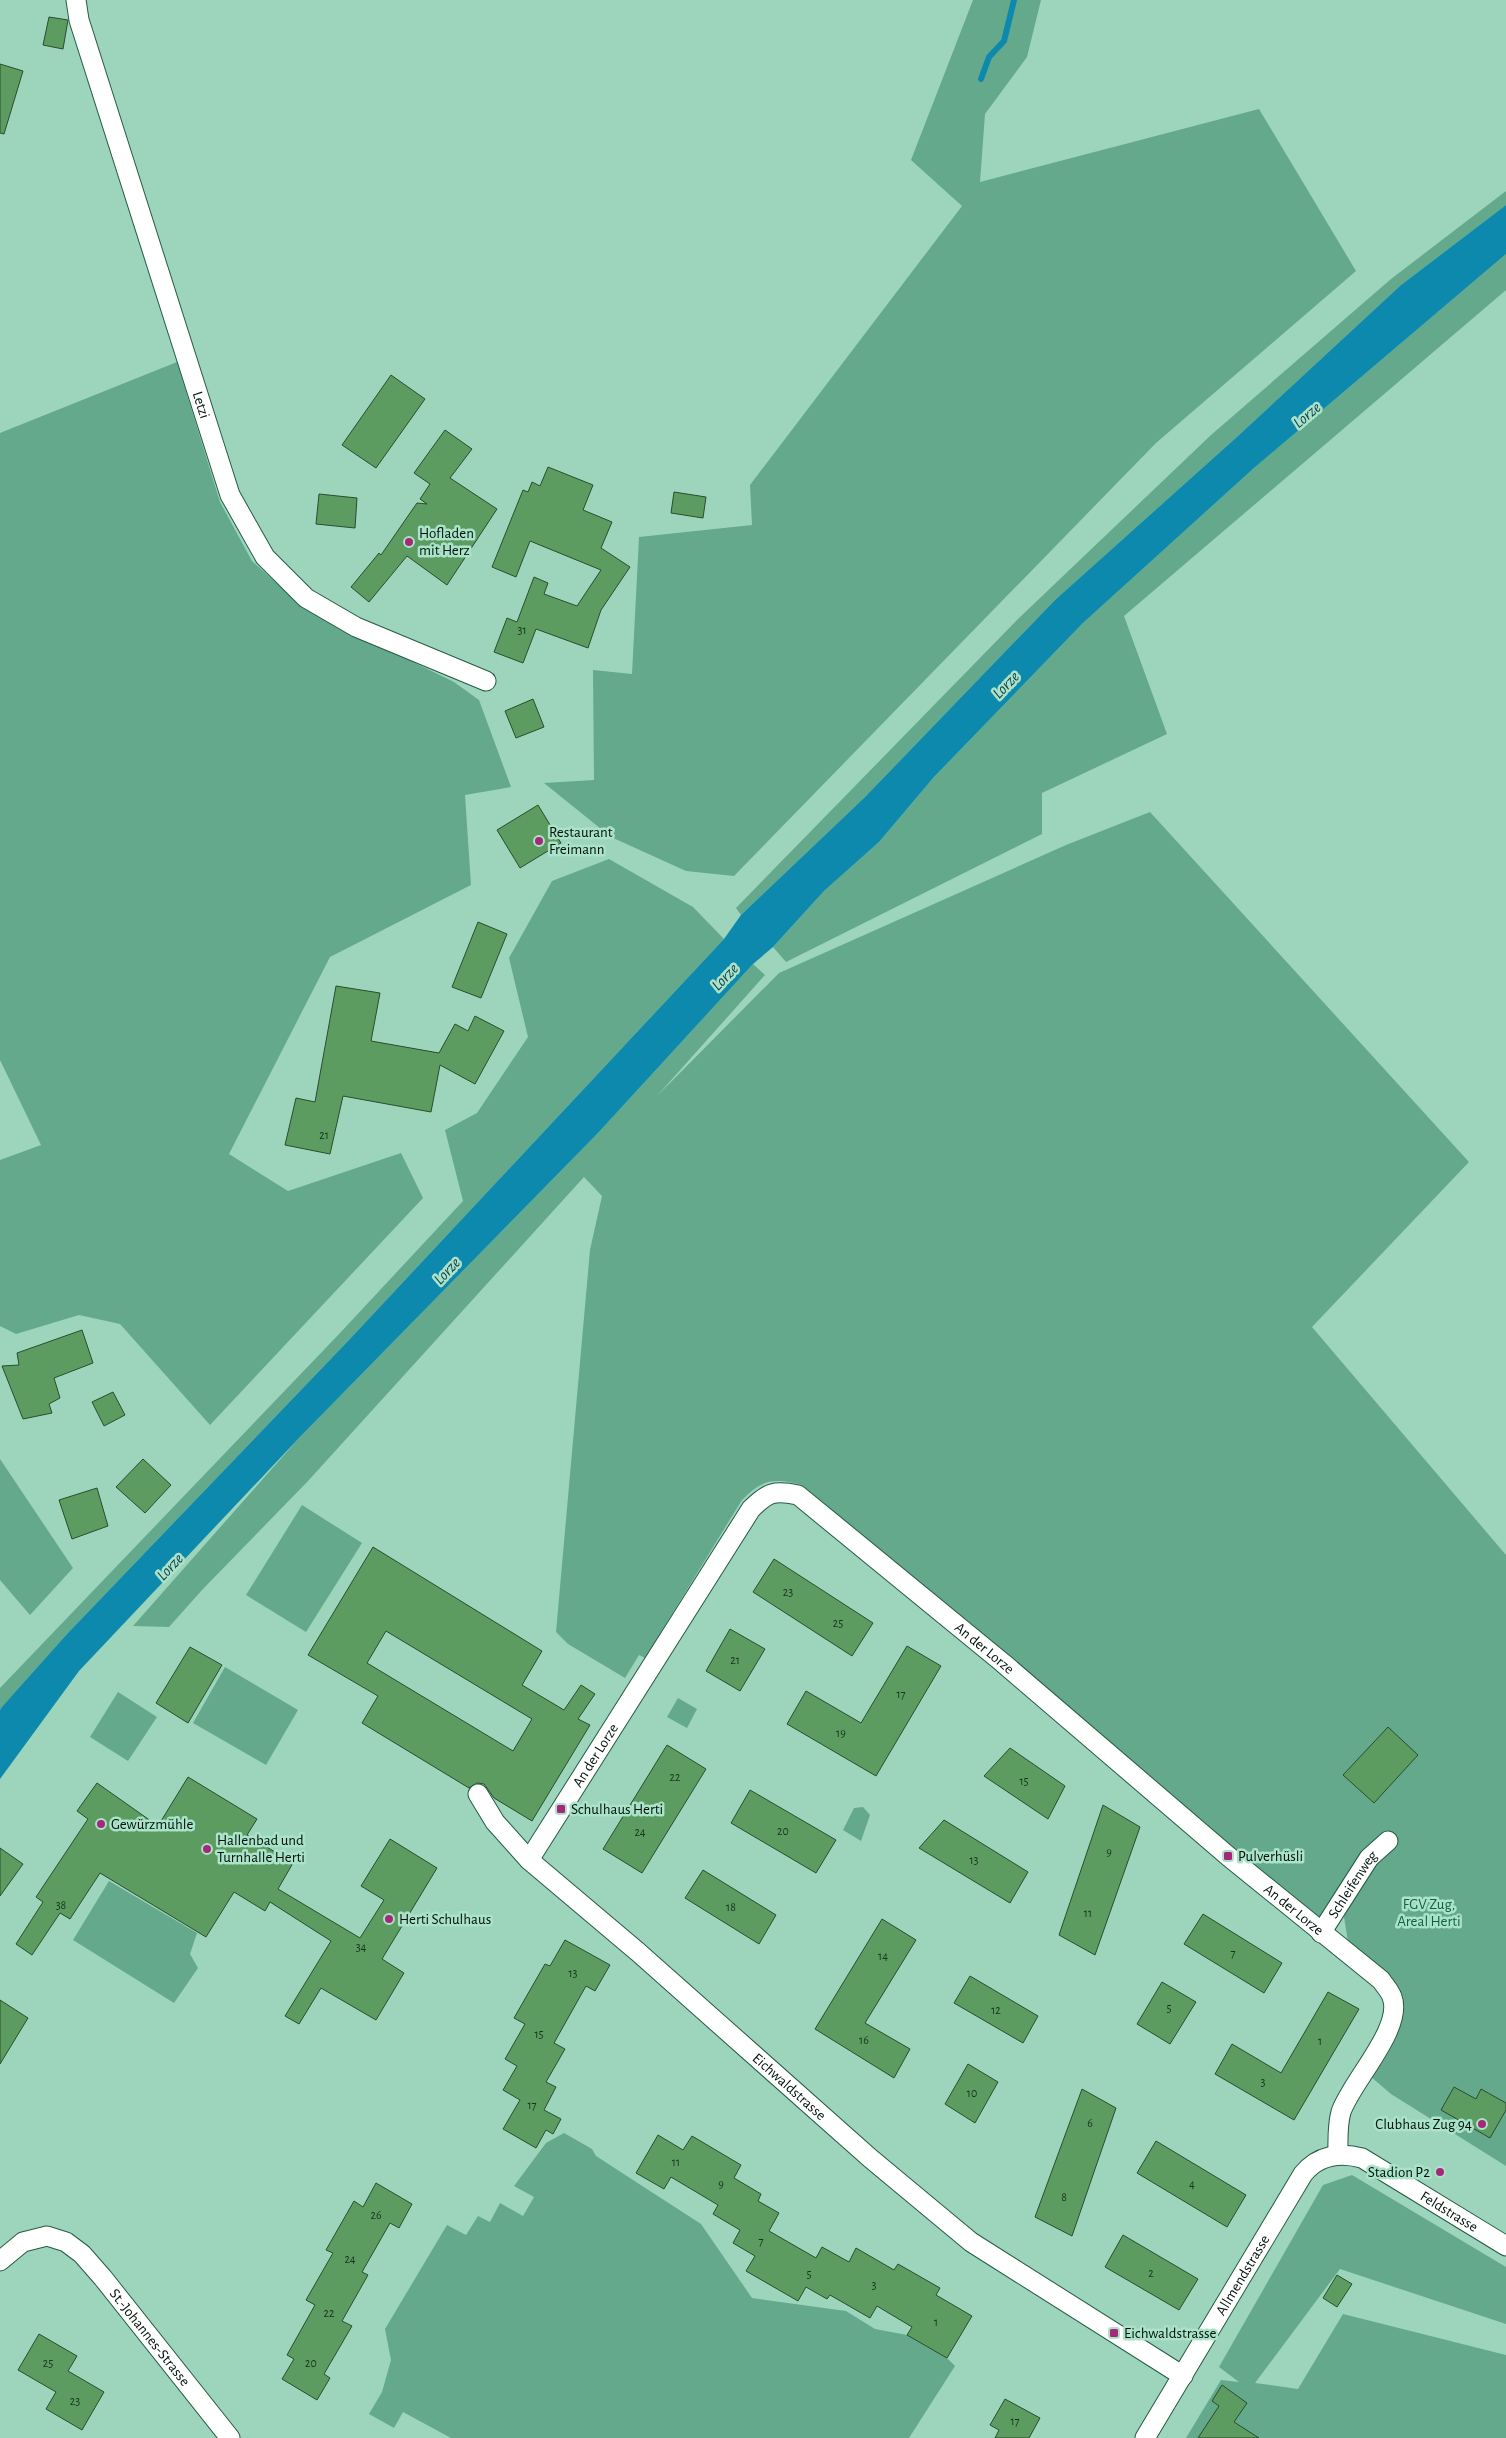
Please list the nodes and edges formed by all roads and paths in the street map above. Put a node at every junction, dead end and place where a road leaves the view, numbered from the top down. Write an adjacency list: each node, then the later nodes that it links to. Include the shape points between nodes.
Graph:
1 (76, 0): 2 (street, Letzi, via 79,20 230,495 265,557 306,598 356,627)
2 (486, 682)
3 (478, 1794): 5 (street, Eichwaldstrasse, via 495,1822)
4 (1388, 1840): 6 (street, Schleifenweg, via 1369,1858)
5 (530, 1860): 6 (street, An der Lorze, via 750,1509 763,1497 780,1491 798,1495); 10 (street, Eichwaldstrasse, via 870,2158 971,2242)
6 (1322, 1932): 7 (street, An der Lorze, via 1381,1980 1392,1998 1394,2014 1341,2112)
7 (1338, 2155): 8 (street, Feldstrasse, via 1349,2154 1378,2166); 10 (street, Allmendstrasse, via 1316,2162 1303,2174)
8 (1506, 2246)
9 (0, 2261): 11 (street, St.-Johannes-Strasse, via 22,2242 47,2236 66,2242 103,2278)
10 (1182, 2376): 12 (street, Allmendstrasse)
11 (230, 2438)
12 (1145, 2438)

